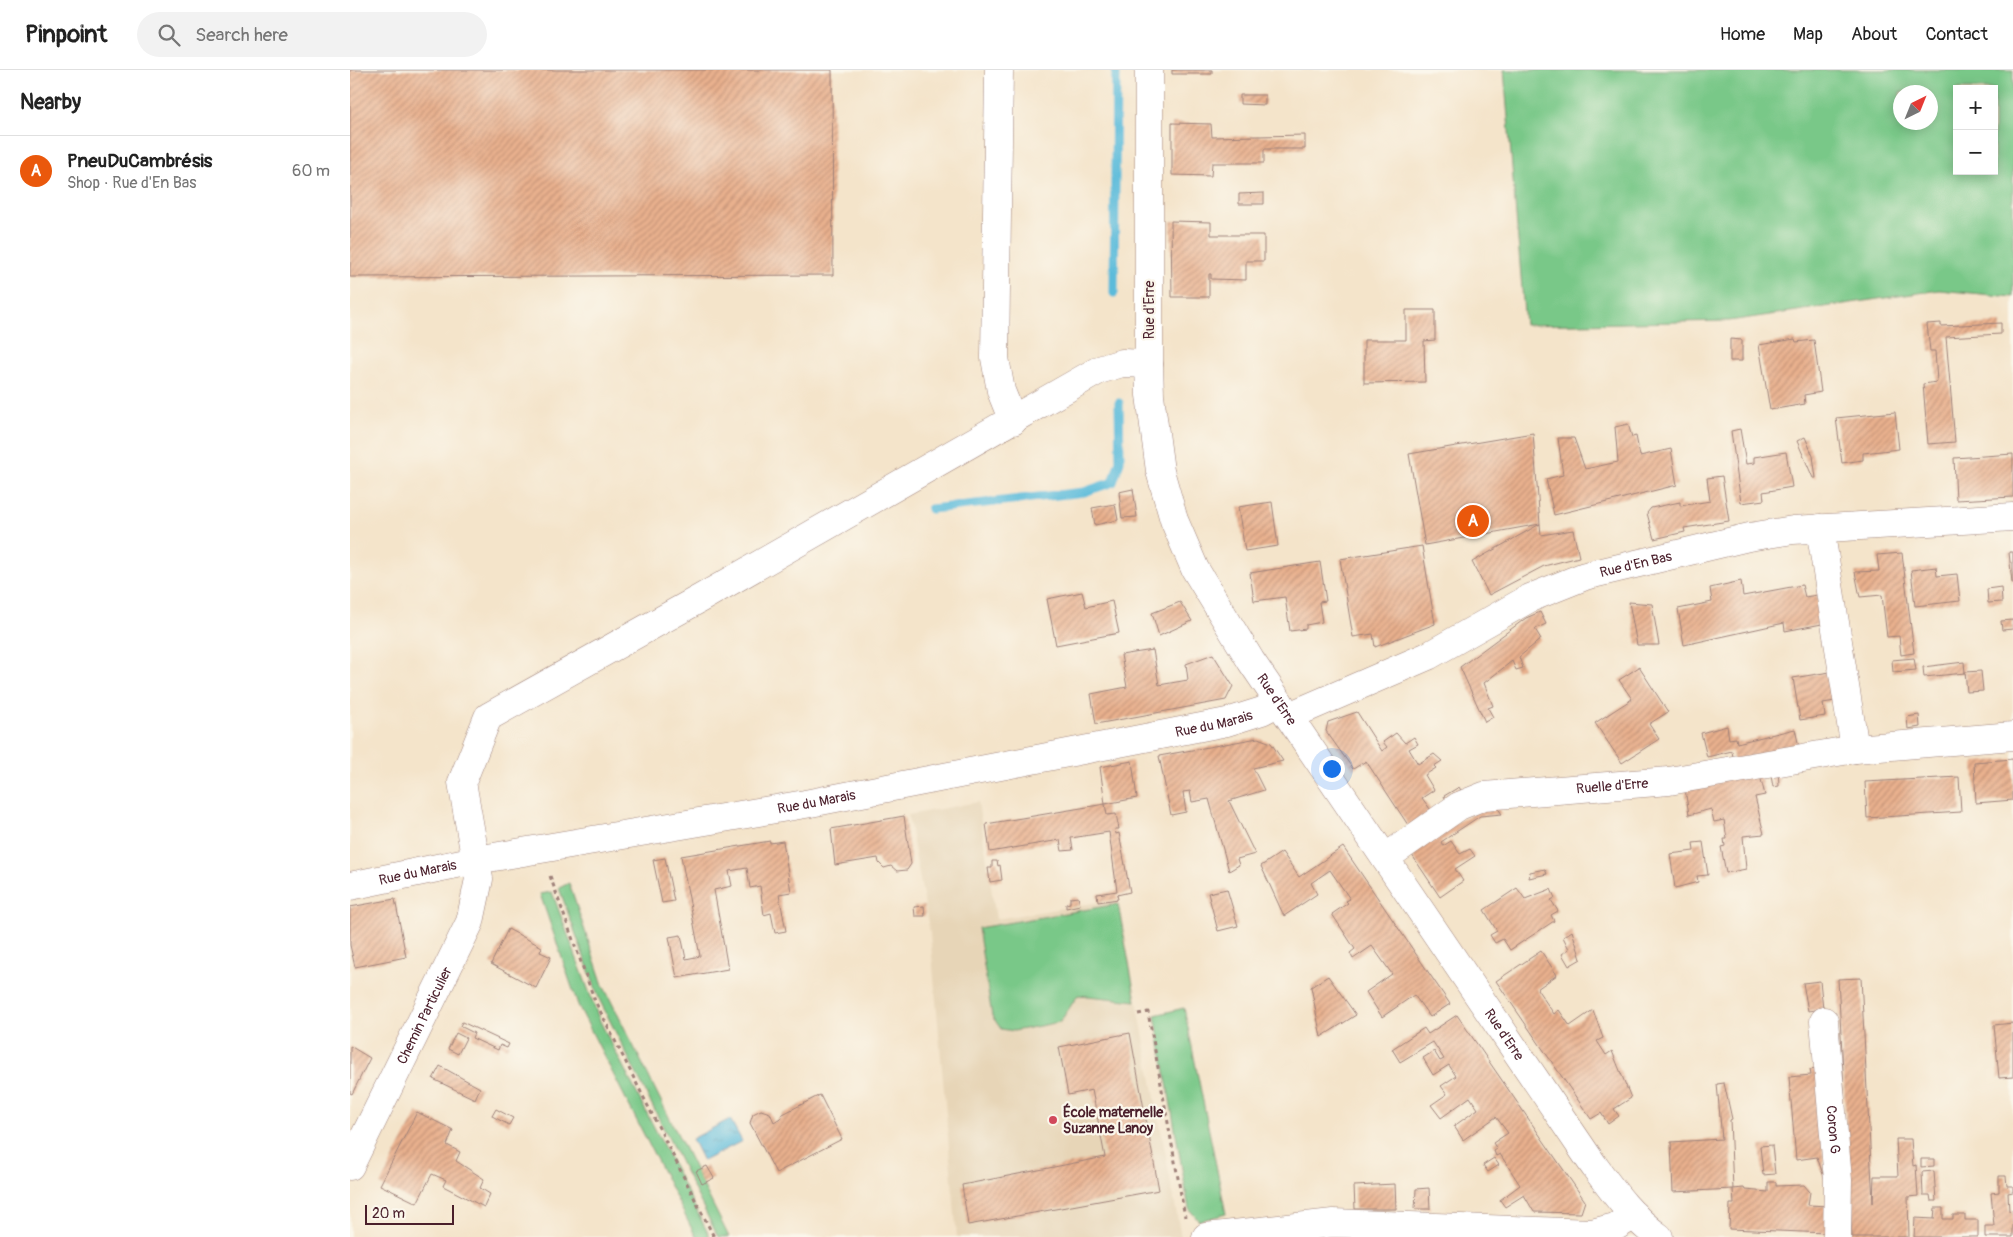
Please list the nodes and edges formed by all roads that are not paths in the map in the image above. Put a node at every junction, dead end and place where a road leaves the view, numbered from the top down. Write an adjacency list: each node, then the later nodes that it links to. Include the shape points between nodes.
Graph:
1 (999, 70): 4 (street, via 995,358 1001,391)
2 (1149, 70): 3 (street, Rue d'Erre)
3 (1149, 364): 4 (street, Chemin Particulier, via 1128,362 1111,365); 7 (street, Rue d'Erre, via 1160,471 1183,544 1211,598)
4 (1013, 421): 11 (street, Chemin Particulier, via 488,717 462,782)
5 (2013, 517): 6 (street, Rue d'En Bas)
6 (1820, 528): 7 (street, Rue d'En Bas, via 1749,538 1568,582 1530,598 1428,656); 9 (street)
7 (1284, 709): 10 (street, Rue d'Erre); 11 (street, Rue du Marais, via 805,804)
8 (2013, 736): 9 (street, Ruelle d'Erre)
9 (1855, 748): 10 (street, Ruelle d'Erre, via 1669,781 1484,796 1459,806)
10 (1385, 858): 15 (street, Rue d'Erre, via 1592,1163)
11 (476, 860): 12 (street, Rue du Marais); 14 (street, Chemin Particulier, via 479,879 463,940)
12 (350, 886)
13 (1824, 1021): 18 (street, Coron G, via 1838,1180)
14 (350, 1166)
15 (1634, 1215): 16 (street, via 1615,1227 1592,1233 1325,1223); 17 (street, Rue d'Erre)
16 (1196, 1232)
17 (1659, 1237)
18 (1836, 1237)

